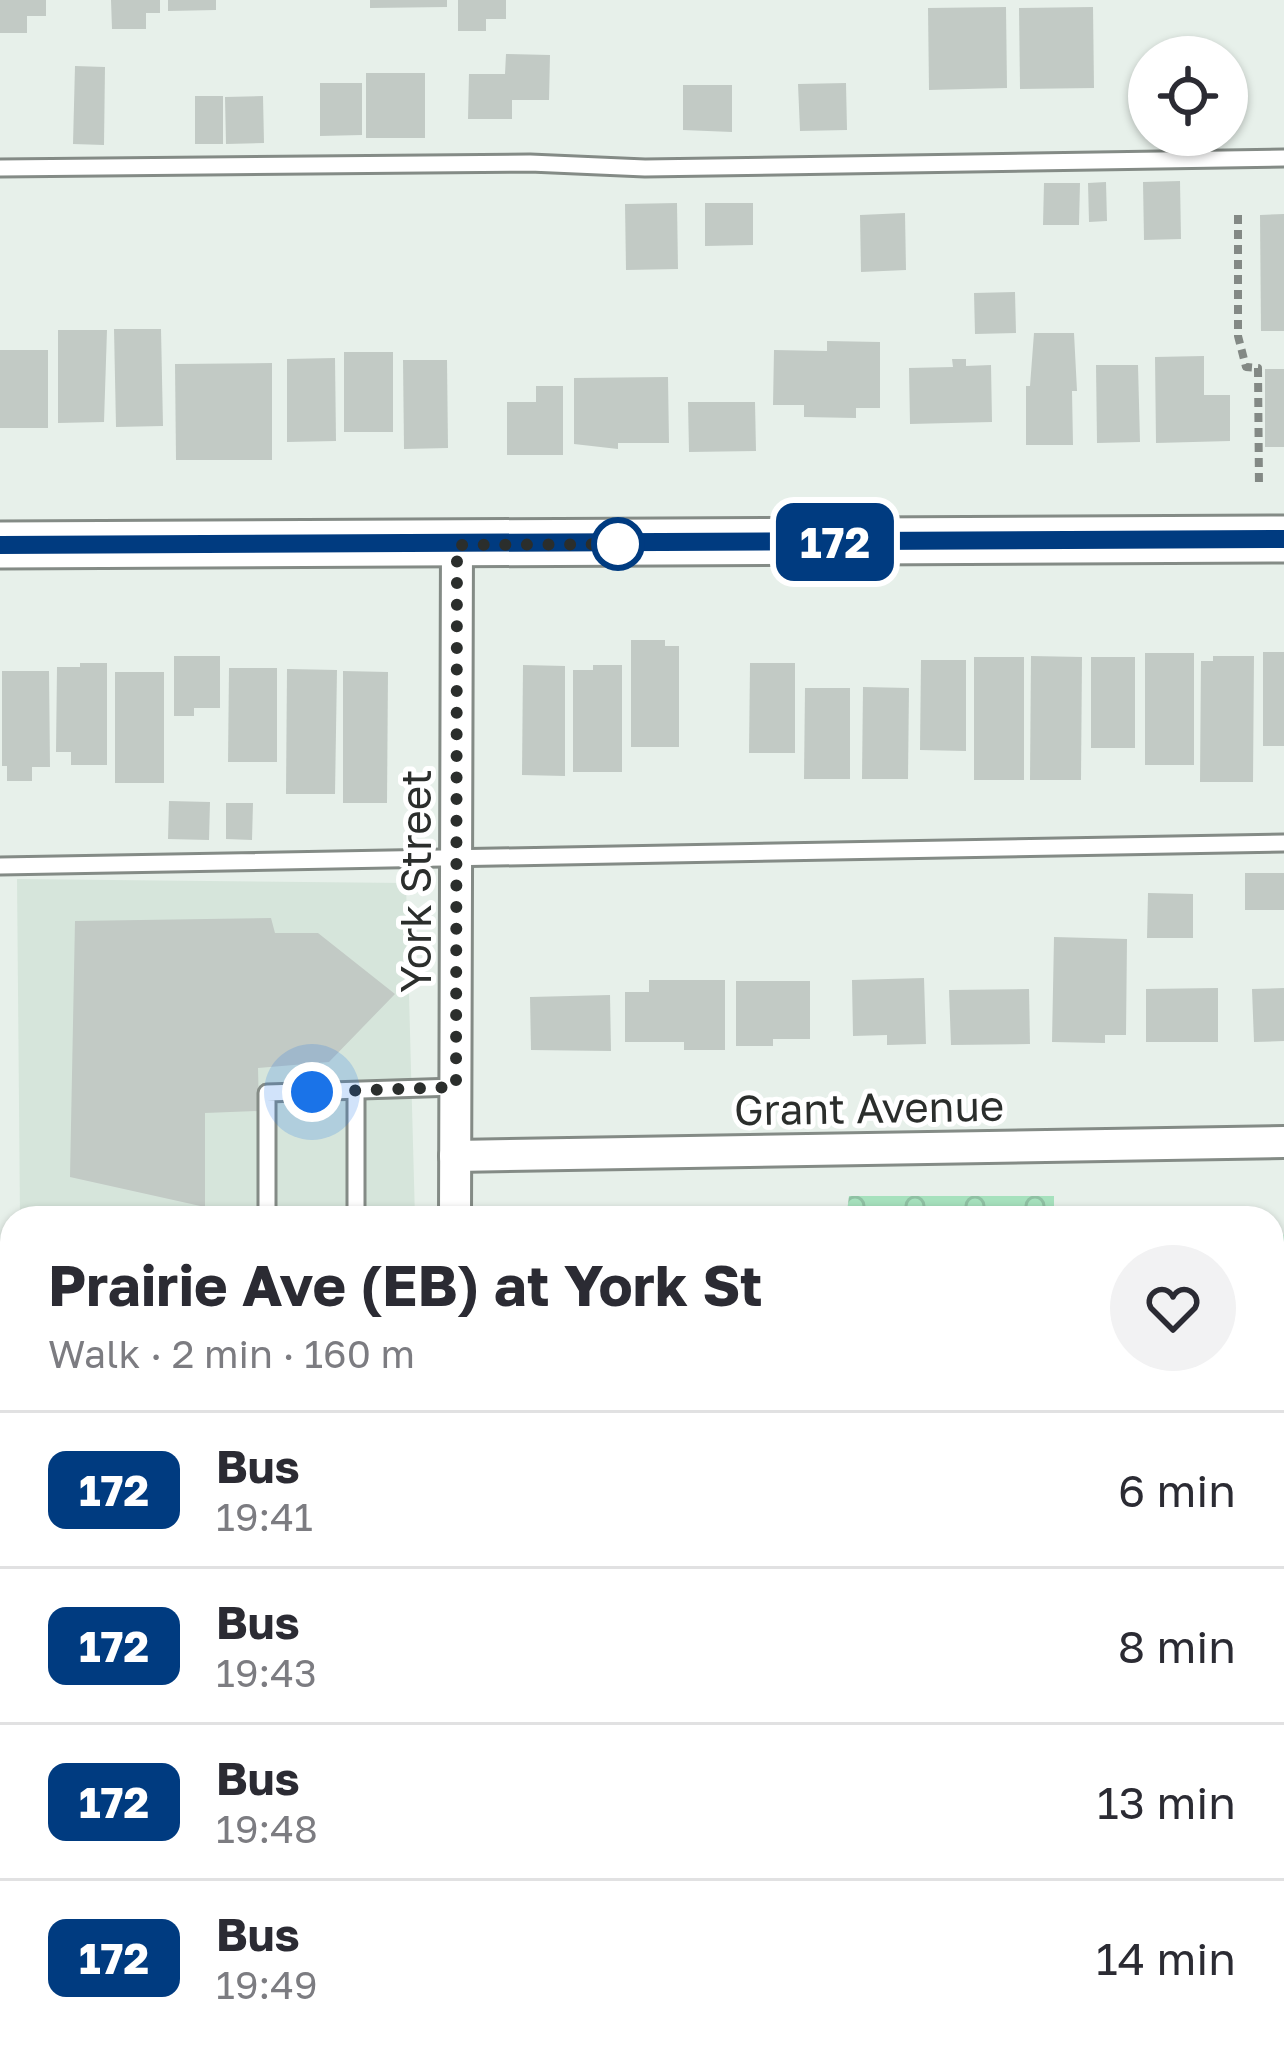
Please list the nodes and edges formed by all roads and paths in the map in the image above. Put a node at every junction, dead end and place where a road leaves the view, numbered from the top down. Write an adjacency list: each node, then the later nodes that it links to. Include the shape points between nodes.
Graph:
1 (1284, 158): 2 (lane)
2 (0, 168)
3 (1238, 214): 4 (path, via 1238,336 1246,367 1258,368)
4 (1259, 488)
5 (1284, 539): 7 (main road)
6 (0, 545): 7 (main road)
7 (457, 545): 9 (street, York Street)
8 (1284, 843): 9 (lane)
9 (457, 856): 10 (lane); 11 (street, York Street)
10 (0, 866)
11 (456, 1087): 12 (lane); 14 (street, York Street)
12 (356, 1090): 15 (lane, via 267,1093); 16 (lane)
13 (1284, 1142): 14 (street, Grant Avenue)
14 (455, 1156): 17 (street, York Street)
15 (267, 1206)
16 (356, 1206)
17 (455, 1206)

